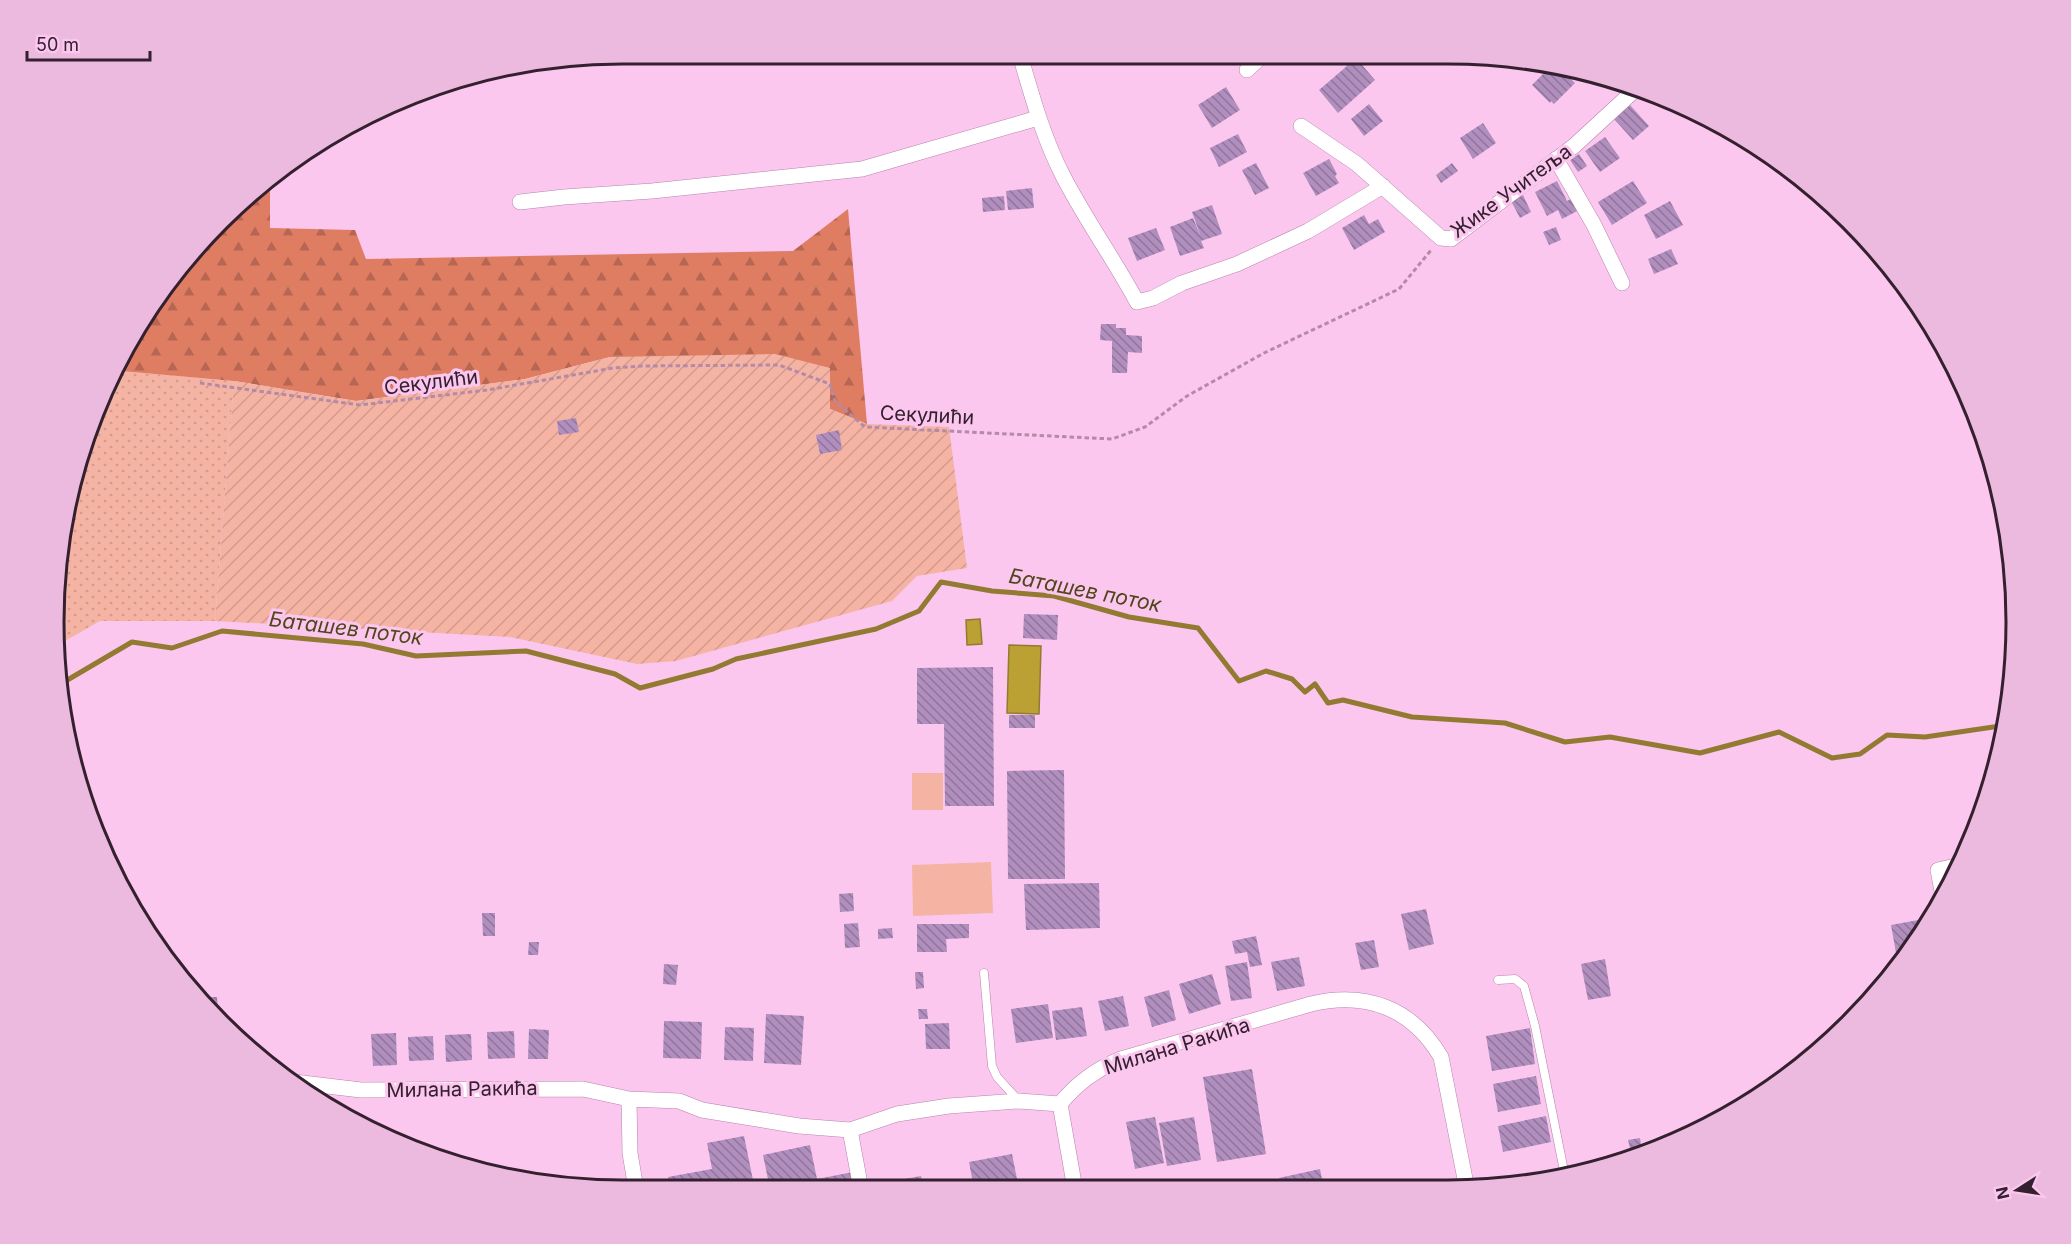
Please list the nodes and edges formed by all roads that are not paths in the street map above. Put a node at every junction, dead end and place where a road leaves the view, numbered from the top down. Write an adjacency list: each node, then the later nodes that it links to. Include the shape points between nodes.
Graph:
1 (1023, 64): 5 (street)
2 (1253, 64): 3 (street)
3 (1247, 70)
4 (1629, 95): 7 (street, Жике Учитеља)
5 (1038, 118): 8 (street, via 1062,175 1137,302 1298,236); 9 (street, via 862,169)
6 (1301, 126): 8 (street, Жике Учитеља)
7 (1556, 159): 8 (street, Жике Учитеља, via 1451,239 1441,238); 10 (street)
8 (1383, 186)
9 (520, 202)
10 (1622, 283)
11 (1950, 867): 12 (street, via 1938,870)
12 (1941, 884)
13 (984, 973): 17 (lane, via 992,1066)
14 (1498, 980): 20 (lane, via 1510,978 1522,983 1535,1026)
15 (310, 1085): 16 (street, Милана Ракића, via 361,1090 583,1089)
16 (629, 1099): 19 (street, Милана Ракића, via 679,1101 702,1110); 22 (street)
17 (1019, 1101): 18 (street, Милана Ракића); 19 (street, Милана Ракића, via 897,1114)
18 (1060, 1104): 21 (street, Милана Ракића, via 1091,1074 1121,1059 1325,1000 1365,1000 1409,1019 1441,1057); 24 (street)
19 (850, 1130): 23 (street)
20 (1563, 1168)
21 (1465, 1179)
22 (634, 1180)
23 (859, 1180)
24 (1073, 1180)

